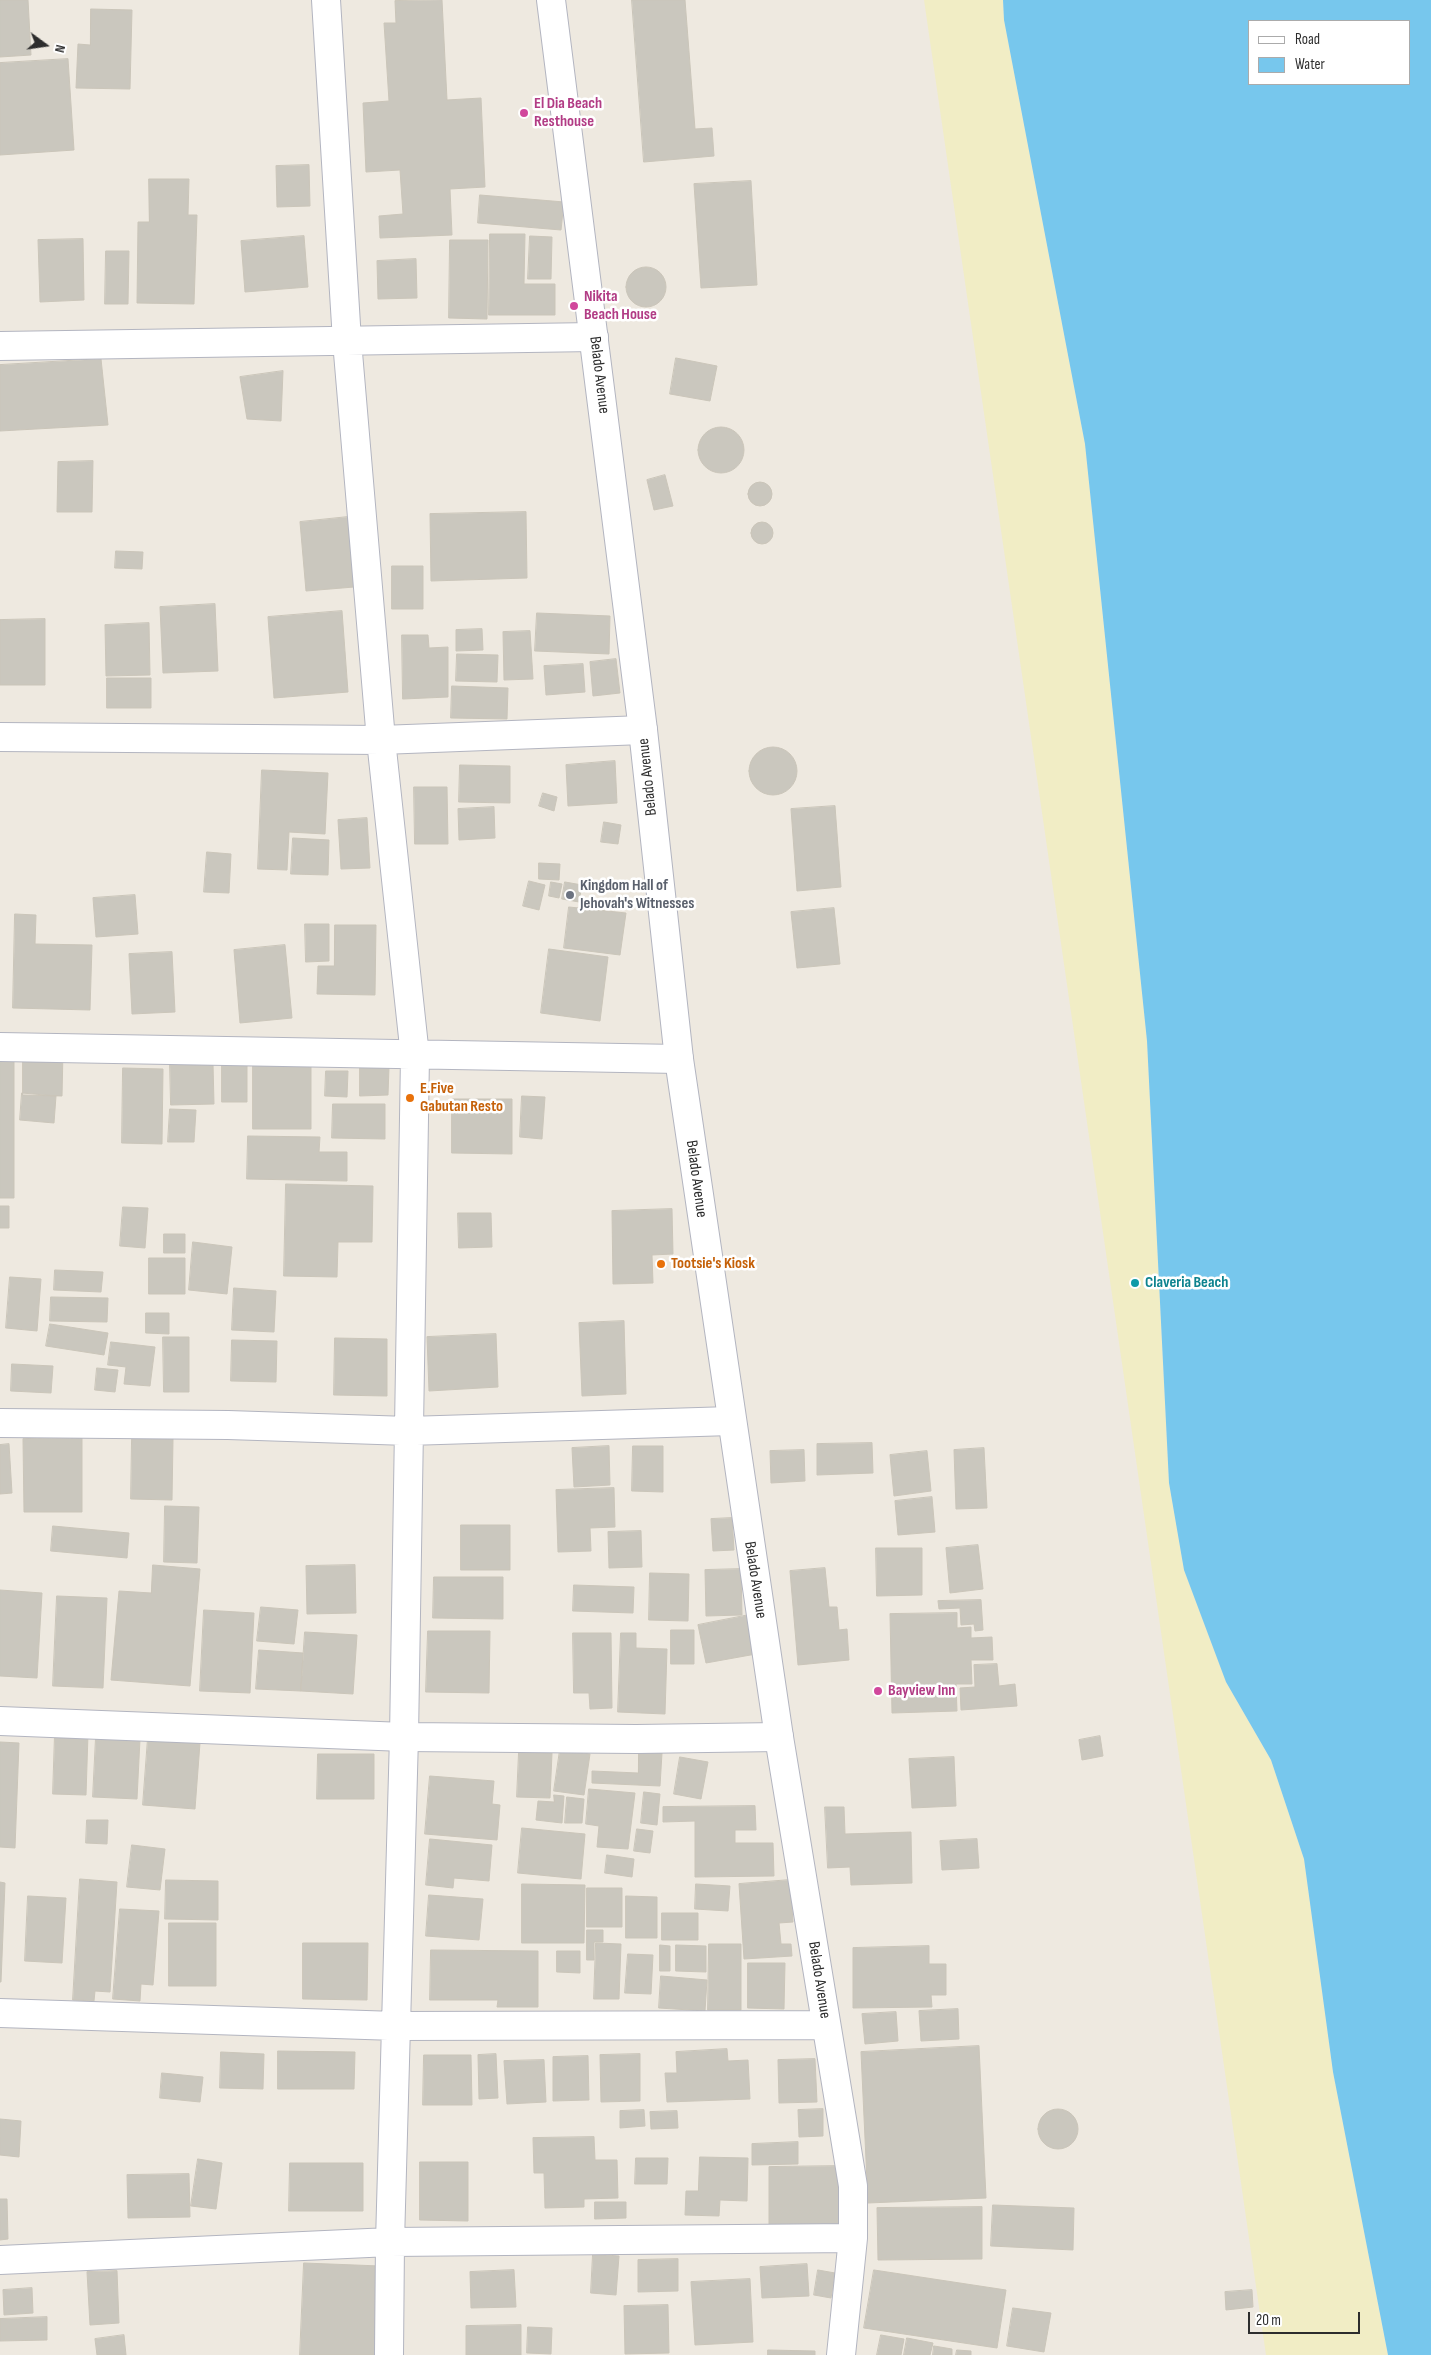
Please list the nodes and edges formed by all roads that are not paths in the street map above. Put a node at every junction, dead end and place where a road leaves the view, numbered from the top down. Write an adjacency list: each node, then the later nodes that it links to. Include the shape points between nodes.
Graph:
1 (326, 0): 4 (street)
2 (551, 0): 3 (street, Belado Avenue)
3 (594, 337): 4 (street); 6 (street, Belado Avenue)
4 (347, 341): 5 (street); 8 (street)
5 (0, 346)
6 (643, 730): 8 (street); 11 (street, Belado Avenue)
7 (0, 737): 8 (street)
8 (381, 740): 10 (street)
9 (0, 1047): 10 (street)
10 (415, 1056): 11 (street); 14 (street)
11 (678, 1059): 12 (street, Belado Avenue)
12 (731, 1420): 14 (street); 17 (street, Belado Avenue)
13 (0, 1423): 14 (street)
14 (408, 1431): 16 (street)
15 (0, 1721): 16 (street)
16 (404, 1737): 17 (street); 20 (street)
17 (779, 1737): 19 (street, Belado Avenue)
18 (0, 2013): 20 (street)
19 (826, 2025): 20 (street); 21 (street, Belado Avenue, via 853,2186)
20 (396, 2026): 22 (street)
21 (853, 2238): 22 (street); 25 (street, Belado Avenue)
22 (390, 2242): 23 (street); 24 (street)
23 (0, 2260)
24 (389, 2355)
25 (841, 2355)

